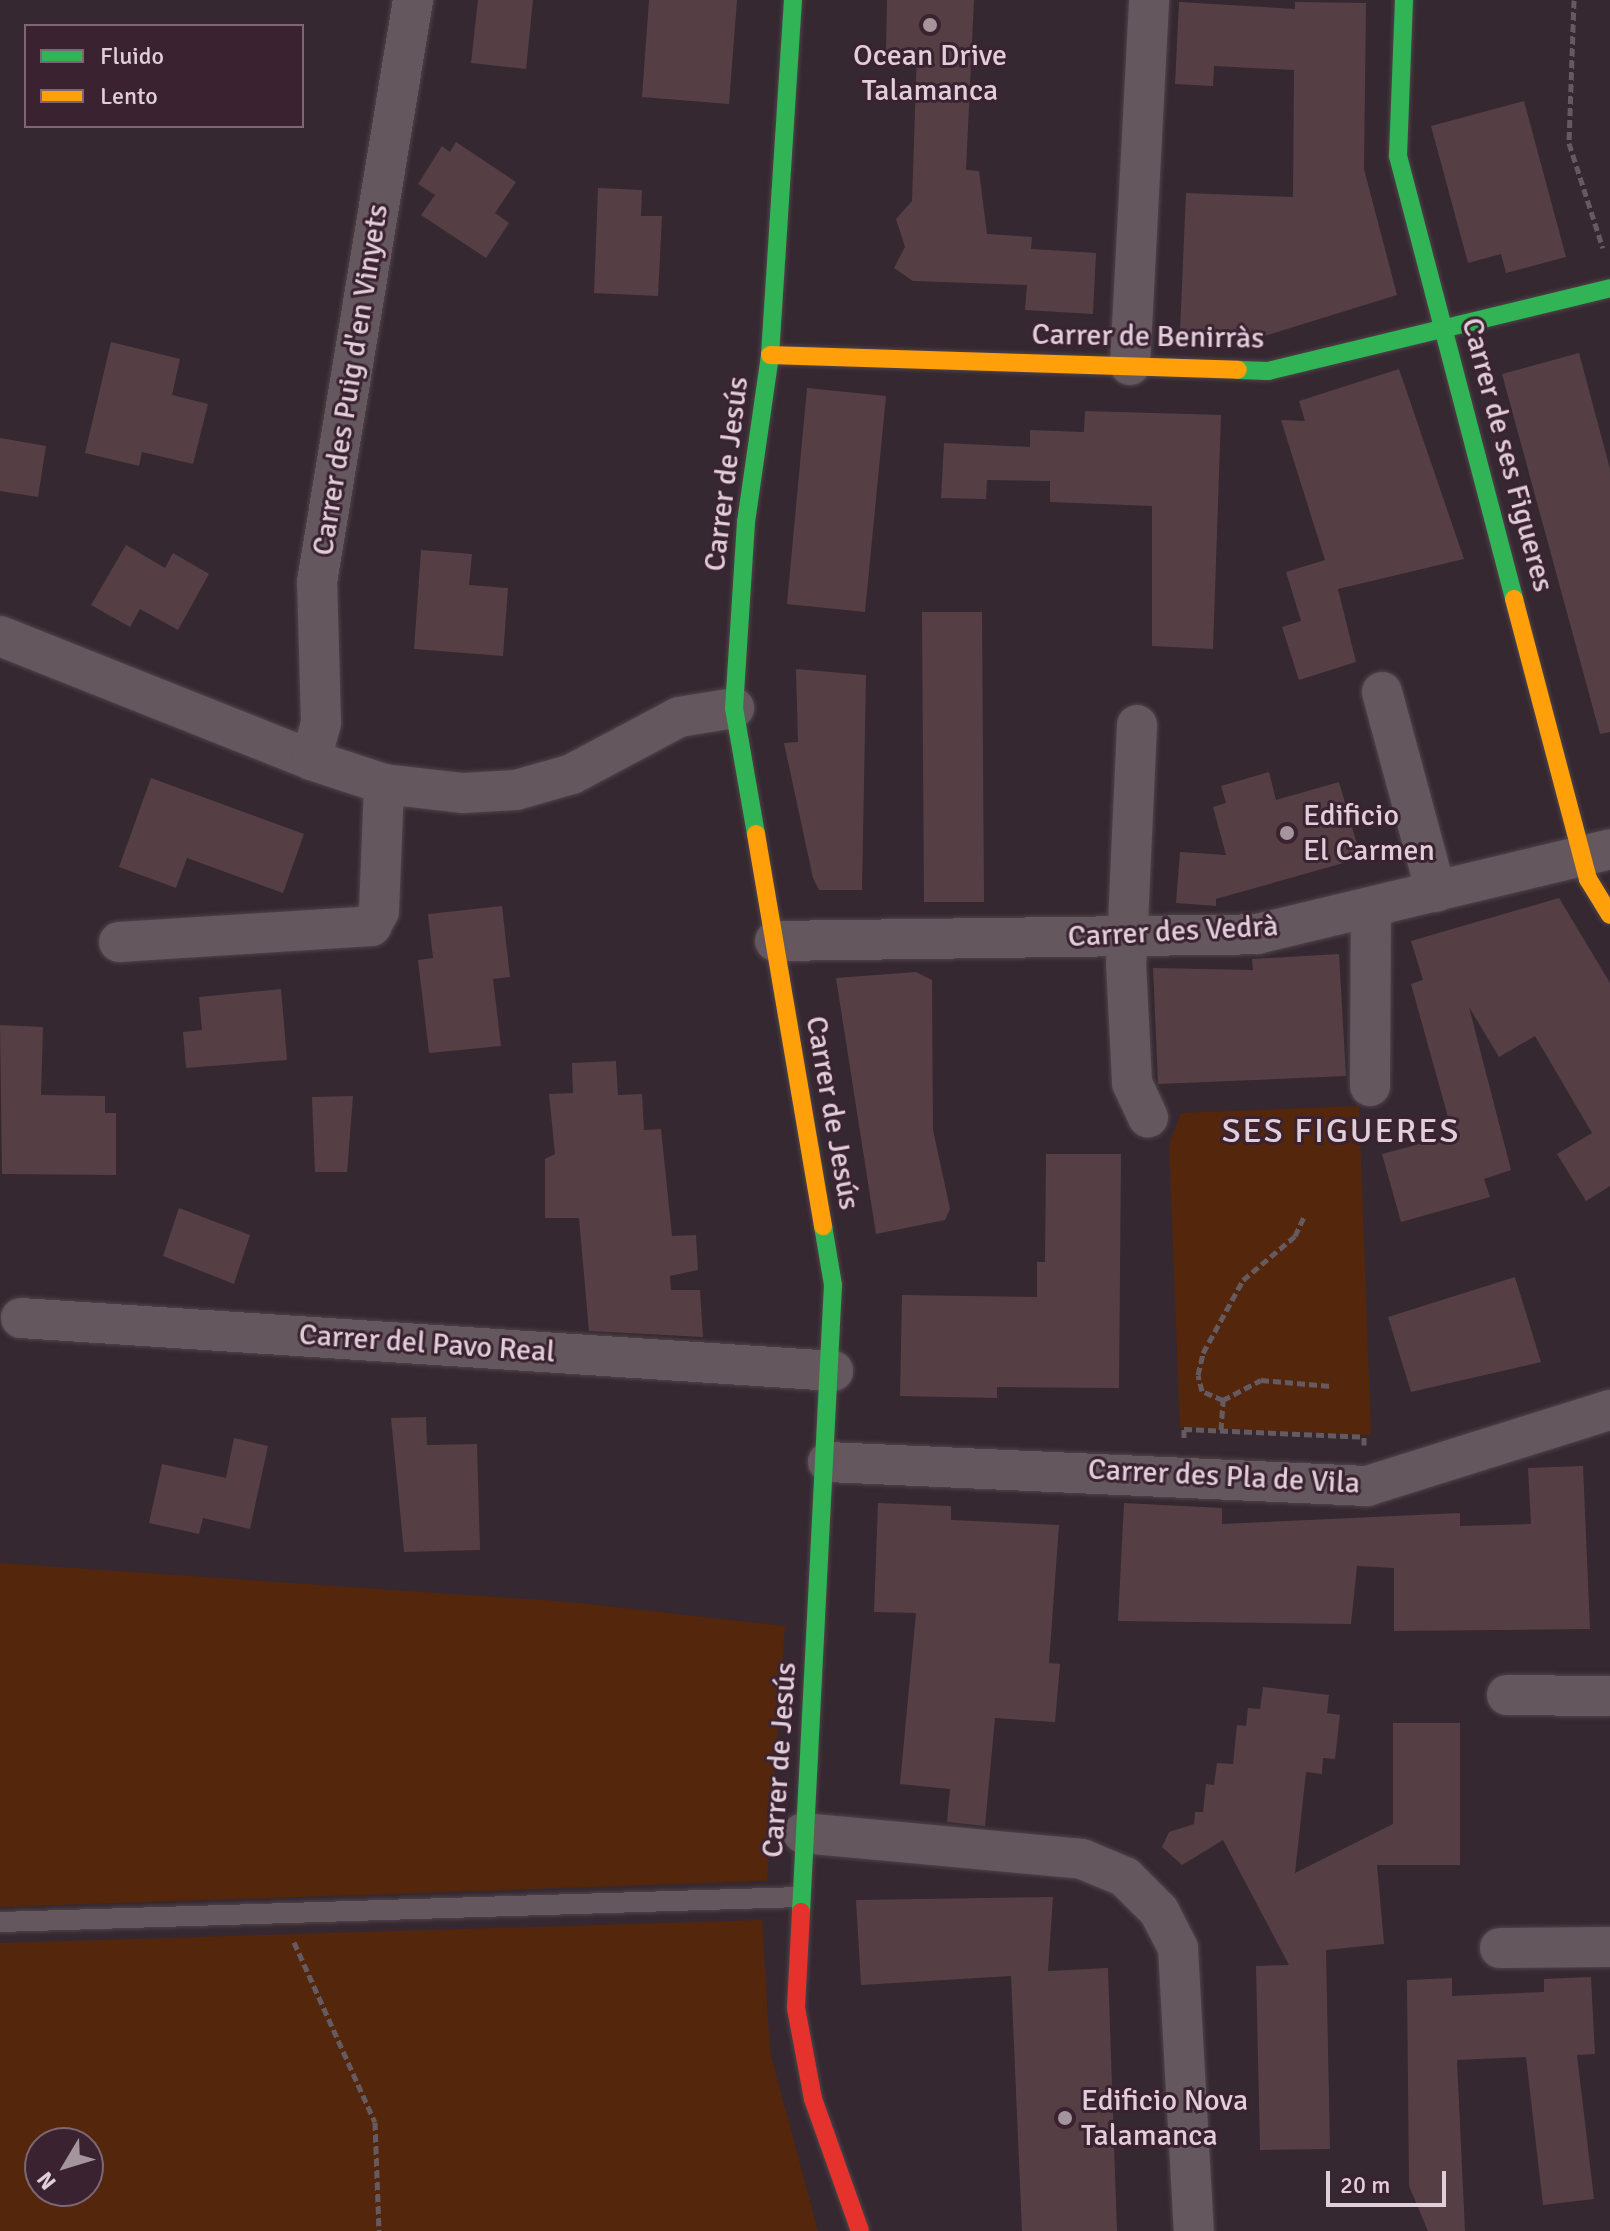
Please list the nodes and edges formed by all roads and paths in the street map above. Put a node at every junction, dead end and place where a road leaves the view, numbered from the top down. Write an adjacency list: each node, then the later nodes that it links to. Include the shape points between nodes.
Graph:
1 (413, 0): 15 (street, Carrer des Puig d'en Vinyets, via 317,582 321,722)
2 (793, 0): 9 (street, Carrer de Jesús)
3 (1149, 0): 10 (street)
4 (1404, 0): 8 (street, Carrer de ses Figueres, via 1398,156)
5 (1574, 0): 6 (path, via 1569,143)
6 (1605, 254)
7 (1610, 288): 8 (street, Carrer de Benirràs)
8 (1444, 324): 10 (street, Carrer de Benirràs, via 1268,371); 17 (street, Carrer de ses Figueres)
9 (770, 355): 10 (street, Carrer de Benirràs); 13 (street, Carrer de Jesús, via 746,522)
10 (1130, 365)
11 (0, 636): 15 (street)
12 (1382, 692): 18 (street)
13 (734, 708): 16 (street, via 679,717 572,774 516,790); 22 (street, Carrer de Jesús)
14 (1137, 725): 21 (street)
15 (311, 760): 16 (street)
16 (384, 784): 23 (street, via 379,911 371,926)
17 (1596, 852): 18 (street, Carrer des Vedrà); 20 (street, Carrer de ses Figueres)
18 (1436, 892): 19 (street, Carrer des Vedrà)
19 (1371, 908): 21 (street, Carrer des Vedrà, via 1257,934); 24 (street)
20 (1610, 915)
21 (1128, 938): 22 (street, Carrer des Vedrà); 25 (street, via 1132,1083)
22 (775, 941): 28 (street, Carrer de Jesús, via 833,1285)
23 (119, 942)
24 (1370, 1086)
25 (1148, 1118)
26 (1304, 1217): 30 (path, via 1295,1236 1243,1280 1203,1353 1202,1391)
27 (21, 1318): 28 (street, Carrer del Pavo Real)
28 (833, 1371): 33 (street, Carrer de Jesús)
29 (1331, 1386): 30 (path, via 1261,1380)
30 (1223, 1400): 32 (path)
31 (1610, 1410): 33 (street, Carrer des Pla de Vila, via 1367,1486)
32 (1221, 1430)
33 (828, 1462): 36 (street, Carrer de Jesús)
34 (1507, 1695): 35 (street)
35 (1610, 1696)
36 (803, 1833): 37 (street, Carrer de Jesús); 44 (street, via 1082,1859 1136,1889 1178,1948)
37 (798, 1897): 38 (lane); 43 (street, Carrer de Jesús, via 796,2008 805,2054)
38 (281, 1913): 39 (lane); 42 (path, via 375,2122)
39 (0, 1922)
40 (1610, 1947): 41 (street)
41 (1500, 1948)
42 (379, 2231)
43 (860, 2231)
44 (1194, 2231)

